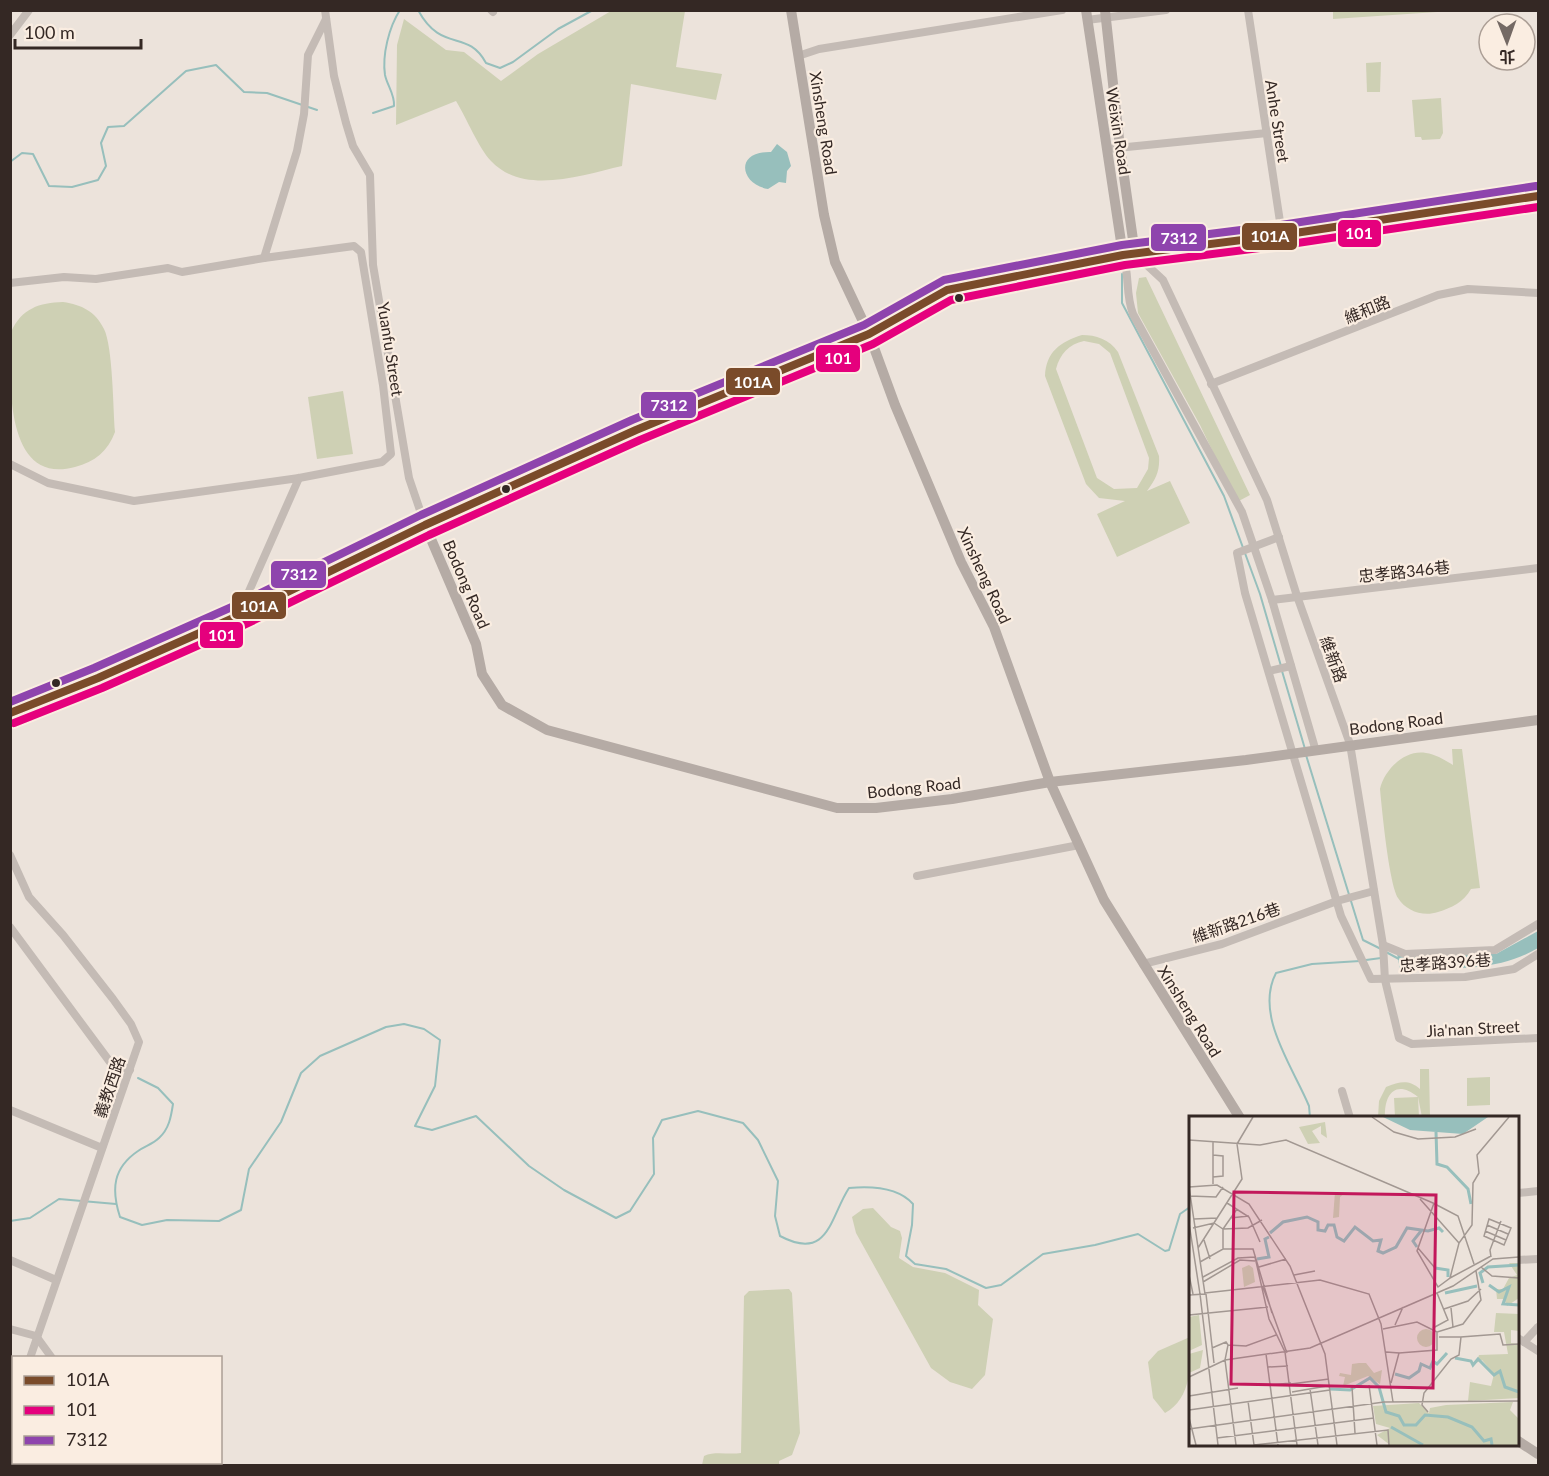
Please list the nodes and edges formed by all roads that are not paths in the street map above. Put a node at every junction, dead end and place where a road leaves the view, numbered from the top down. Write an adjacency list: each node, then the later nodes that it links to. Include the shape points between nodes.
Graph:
1 (29, 10): 9 (street)
2 (791, 10): 10 (street, Xinsheng Road)
3 (1062, 10): 10 (street, via 819,49)
4 (1166, 10): 6 (street)
5 (1248, 10): 11 (street, Anhe Street)
6 (1105, 14): 8 (street); 12 (street, Weixin Road)
7 (325, 15): 17 (street, Yuanfu Street, via 308,55 297,151); 24 (street, Yuanfu Street, via 346,123 353,146 370,175 373,265 409,478)
8 (1087, 15): 13 (street, Weixin Road)
9 (10, 34)
10 (798, 56): 20 (street, Xinsheng Road, via 829,241)
11 (1267, 133): 12 (street); 15 (street, Anhe Street)
12 (1120, 148): 13 (street); 16 (street, Weixin Road)
13 (1107, 149): 16 (street, Weixin Road)
14 (1539, 196): 15 (street)
15 (1282, 235): 16 (street)
16 (1129, 255): 20 (street, via 947,290); 21 (street, 維新路, via 1163,280); 26 (street, via 1126,297 1133,314 1242,512)
17 (264, 258): 18 (street, via 182,272 168,268 96,279 64,277); 23 (street, Yuanfu Street, via 354,246 361,252 373,318 391,454 382,462)
18 (10, 283)
19 (1539, 293): 21 (street, 維和路, via 1468,289 1438,295)
20 (869, 334): 24 (street, via 636,430); 38 (street, Xinsheng Road, via 961,562 994,627)
21 (1211, 384): 25 (street, 維新路, via 1267,500)
22 (10, 464): 23 (street, via 48,483 134,501)
23 (299, 478): 30 (street)
24 (426, 525): 30 (street); 38 (street, Bodong Road, via 476,644 482,674 502,705 547,730 837,808 876,808 952,799)
25 (1279, 537): 26 (street); 28 (street, 維新路)
26 (1253, 549): 29 (street); 32 (street, via 1237,553)
27 (1539, 568): 28 (street, 忠孝路346巷)
28 (1297, 596): 29 (street, 忠孝路346巷); 35 (street, 維新路)
29 (1272, 600): 31 (street)
30 (238, 616): 33 (street)
31 (1291, 666): 32 (street); 36 (street)
32 (1269, 671): 37 (street)
33 (10, 713)
34 (1539, 720): 35 (street, Bodong Road)
35 (1350, 744): 36 (street, Bodong Road); 42 (street, 維新路)
36 (1315, 748): 37 (street, Bodong Road)
37 (1294, 751): 38 (street, Bodong Road); 43 (street)
38 (1050, 782): 39 (street, Xinsheng Road)
39 (1079, 845): 41 (street); 48 (street, Xinsheng Road, via 1112,916)
40 (10, 855): 51 (street, 義教西路, via 29,897 131,1024 139,1042)
41 (917, 876)
42 (1374, 891): 43 (street, 維新路216巷); 46 (street, 維新路)
43 (1337, 901): 48 (street, 維新路216巷, via 1222,944); 49 (street, via 1371,979)
44 (1539, 924): 46 (street, via 1495,950 1405,954)
45 (10, 927): 51 (street, via 110,1062)
46 (1383, 945): 49 (street, 維新路)
47 (1539, 954): 49 (street, 忠孝路396巷, via 1514,969 1465,977)
48 (1143, 964): 54 (street, Xinsheng Road)
49 (1385, 980): 50 (street, Jia'nan Street, via 1399,1038 1412,1044)
50 (1539, 1038)
51 (129, 1070): 56 (street, 義教西路)
52 (1342, 1091): 55 (street)
53 (10, 1110): 56 (street)
54 (1239, 1116)
55 (1349, 1116)
56 (102, 1148): 62 (street, 義教西路)
57 (1539, 1191): 58 (street)
58 (1519, 1192)
59 (1539, 1259): 61 (street)
60 (10, 1260): 62 (street)
61 (1519, 1260)
62 (56, 1280): 65 (street, 義教西路)
63 (1539, 1328): 66 (street)
64 (10, 1329): 65 (street)
65 (36, 1336): 68 (street, 義教西路); 69 (street)
66 (1521, 1340): 67 (street)
67 (1539, 1351)
68 (31, 1356)
69 (51, 1356)
70 (1519, 1442): 71 (street)
71 (1539, 1454)

